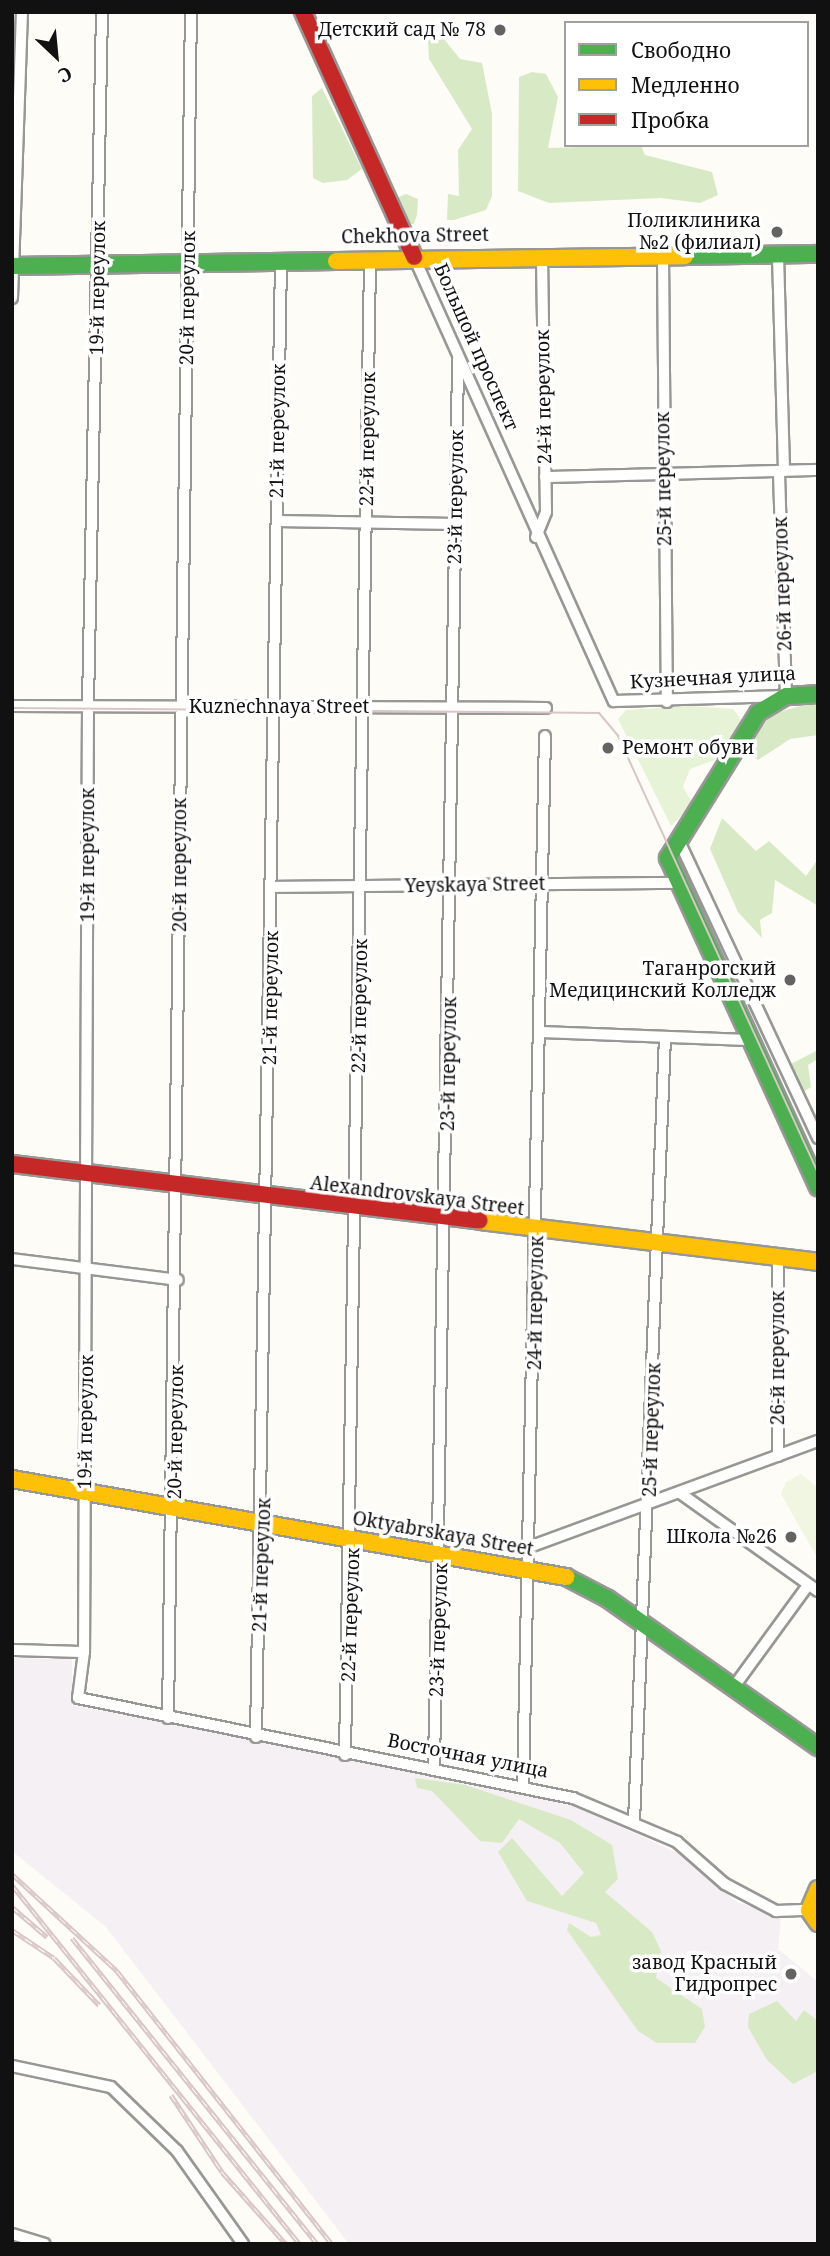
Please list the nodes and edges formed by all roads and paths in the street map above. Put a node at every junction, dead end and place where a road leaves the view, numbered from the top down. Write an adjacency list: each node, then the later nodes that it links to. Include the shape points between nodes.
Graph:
1 (22, 12): 14 (street)
2 (102, 12): 13 (street, 19-й переулок)
3 (191, 12): 12 (street, 20-й переулок)
4 (303, 12): 9 (street, Большой проспект)
5 (818, 254): 7 (street, Chekhova Street)
6 (663, 255): 7 (street, Chekhova Street); 8 (street, Chekhova Street); 19 (street, 25-й переулок)
7 (778, 255): 18 (street, 26-й переулок)
8 (542, 256): 9 (street, Chekhova Street); 20 (street, 24-й переулок)
9 (414, 257): 10 (street, Chekhova Street); 16 (street, Большой проспект)
10 (370, 258): 11 (street, Chekhova Street); 22 (street, 22-й переулок)
11 (281, 260): 12 (street, Chekhova Street); 21 (street, 21-й переулок)
12 (189, 261): 13 (street, Chekhova Street); 32 (street, 20-й переулок)
13 (99, 263): 14 (street, Chekhova Street); 31 (street, 19-й переулок)
14 (13, 266): 15 (street)
15 (12, 298)
16 (458, 359): 23 (street, 23-й переулок); 24 (street, Большой проспект)
17 (818, 470): 18 (street)
18 (782, 471): 19 (street); 26 (street, 26-й переулок)
19 (664, 474): 20 (street); 29 (street, 25-й переулок)
20 (545, 477): 24 (street, 24-й переулок, via 545,512)
21 (277, 522): 22 (street); 33 (street, 21-й переулок)
22 (367, 523): 23 (street); 34 (street, 22-й переулок)
23 (456, 524): 35 (street, 23-й переулок)
24 (536, 537): 27 (street, Большой проспект)
25 (818, 694): 26 (street, Кузнечная улица)
26 (786, 696): 28 (street, Кузнечная улица); 37 (street)
27 (611, 698): 29 (street, Кузнечная улица)
28 (738, 698): 29 (street, Кузнечная улица); 37 (street, via 751,706)
29 (667, 702)
30 (12, 706): 31 (street, Kuznechnaya Street)
31 (88, 706): 32 (street, Kuznechnaya Street); 51 (street, 19-й переулок)
32 (181, 706): 33 (street, Kuznechnaya Street); 52 (street, 20-й переулок)
33 (275, 707): 34 (street, Kuznechnaya Street); 44 (street, 21-й переулок)
34 (364, 708): 35 (street, Kuznechnaya Street); 42 (street, 22-й переулок)
35 (454, 708): 36 (street, Kuznechnaya Street); 43 (street, 23-й переулок)
36 (546, 708)
37 (752, 720): 39 (street)
38 (545, 736): 41 (street, 24-й переулок)
39 (679, 841): 40 (street, via 668,858); 48 (street)
40 (678, 883): 41 (street, Yeyskaya Street); 47 (street)
41 (543, 885): 43 (street, Yeyskaya Street); 45 (street, 24-й переулок)
42 (362, 886): 43 (street, Yeyskaya Street); 44 (street, Yeyskaya Street); 55 (street, 22-й переулок)
43 (451, 886): 56 (street, 23-й переулок)
44 (272, 887): 54 (street, 21-й переулок)
45 (540, 1032): 46 (street); 57 (street, 24-й переулок)
46 (665, 1037): 47 (street); 58 (street, 25-й переулок)
47 (749, 1040): 49 (street)
48 (818, 1138)
49 (813, 1162): 53 (street)
50 (12, 1164): 51 (street, Alexandrovskaya Street)
51 (89, 1174): 52 (street, Alexandrovskaya Street); 62 (street, 19-й переулок)
52 (179, 1186): 54 (street, Alexandrovskaya Street); 63 (street, 20-й переулок)
53 (818, 1187)
54 (268, 1198): 55 (street, Alexandrovskaya Street); 71 (street, 21-й переулок)
55 (358, 1210): 56 (street, Alexandrovskaya Street); 72 (street, 22-й переулок)
56 (447, 1221): 57 (street, Alexandrovskaya Street); 74 (street, 23-й переулок)
57 (537, 1233): 58 (street, Alexandrovskaya Street); 73 (street, 24-й переулок)
58 (658, 1246): 60 (street, Alexandrovskaya Street); 69 (street, 25-й переулок)
59 (12, 1259): 62 (street)
60 (778, 1259): 61 (street, Alexandrovskaya Street); 65 (street, 26-й переулок)
61 (818, 1262)
62 (88, 1269): 63 (street); 67 (street, 19-й переулок)
63 (178, 1280): 70 (street, 20-й переулок)
64 (818, 1441): 65 (street)
65 (778, 1456): 68 (street)
66 (12, 1479): 67 (street, Oktyabrskaya Street)
67 (85, 1492): 70 (street, Oktyabrskaya Street); 79 (street, 19-й переулок)
68 (680, 1493): 69 (street); 76 (street)
69 (650, 1500): 73 (street); 77 (street, 25-й переулок)
70 (176, 1508): 71 (street, Oktyabrskaya Street); 82 (street, 20-й переулок)
71 (264, 1524): 72 (street, Oktyabrskaya Street); 83 (street, 21-й переулок)
72 (353, 1539): 74 (street, Oktyabrskaya Street); 85 (street, 22-й переулок)
73 (532, 1546): 75 (street, 24-й переулок)
74 (442, 1555): 75 (street, Oktyabrskaya Street); 86 (street, 23-й переулок)
75 (532, 1570): 77 (street, Oktyabrskaya Street, via 580,1582); 87 (street, 24-й переулок)
76 (813, 1588): 80 (street)
77 (645, 1627): 80 (street, Oktyabrskaya Street); 88 (street, 25-й переулок)
78 (12, 1650): 79 (street)
79 (84, 1652): 81 (street, 19-й переулок)
80 (733, 1688): 84 (street, Oktyabrskaya Street)
81 (78, 1698): 82 (street, Восточная улица)
82 (168, 1718): 83 (street, Восточная улица)
83 (256, 1737): 85 (street, Восточная улица)
84 (818, 1747)
85 (345, 1755): 86 (street, Восточная улица)
86 (434, 1768): 87 (street, Восточная улица)
87 (523, 1785): 88 (street, Восточная улица)
88 (634, 1822): 90 (street, Восточная улица, via 677,1842 725,1884 776,1911)
89 (818, 1889): 90 (street)
90 (814, 1916)
91 (12, 2066): 94 (street, via 117,2091 177,2151)
92 (12, 2234): 93 (street)
93 (44, 2244)
94 (243, 2244)

